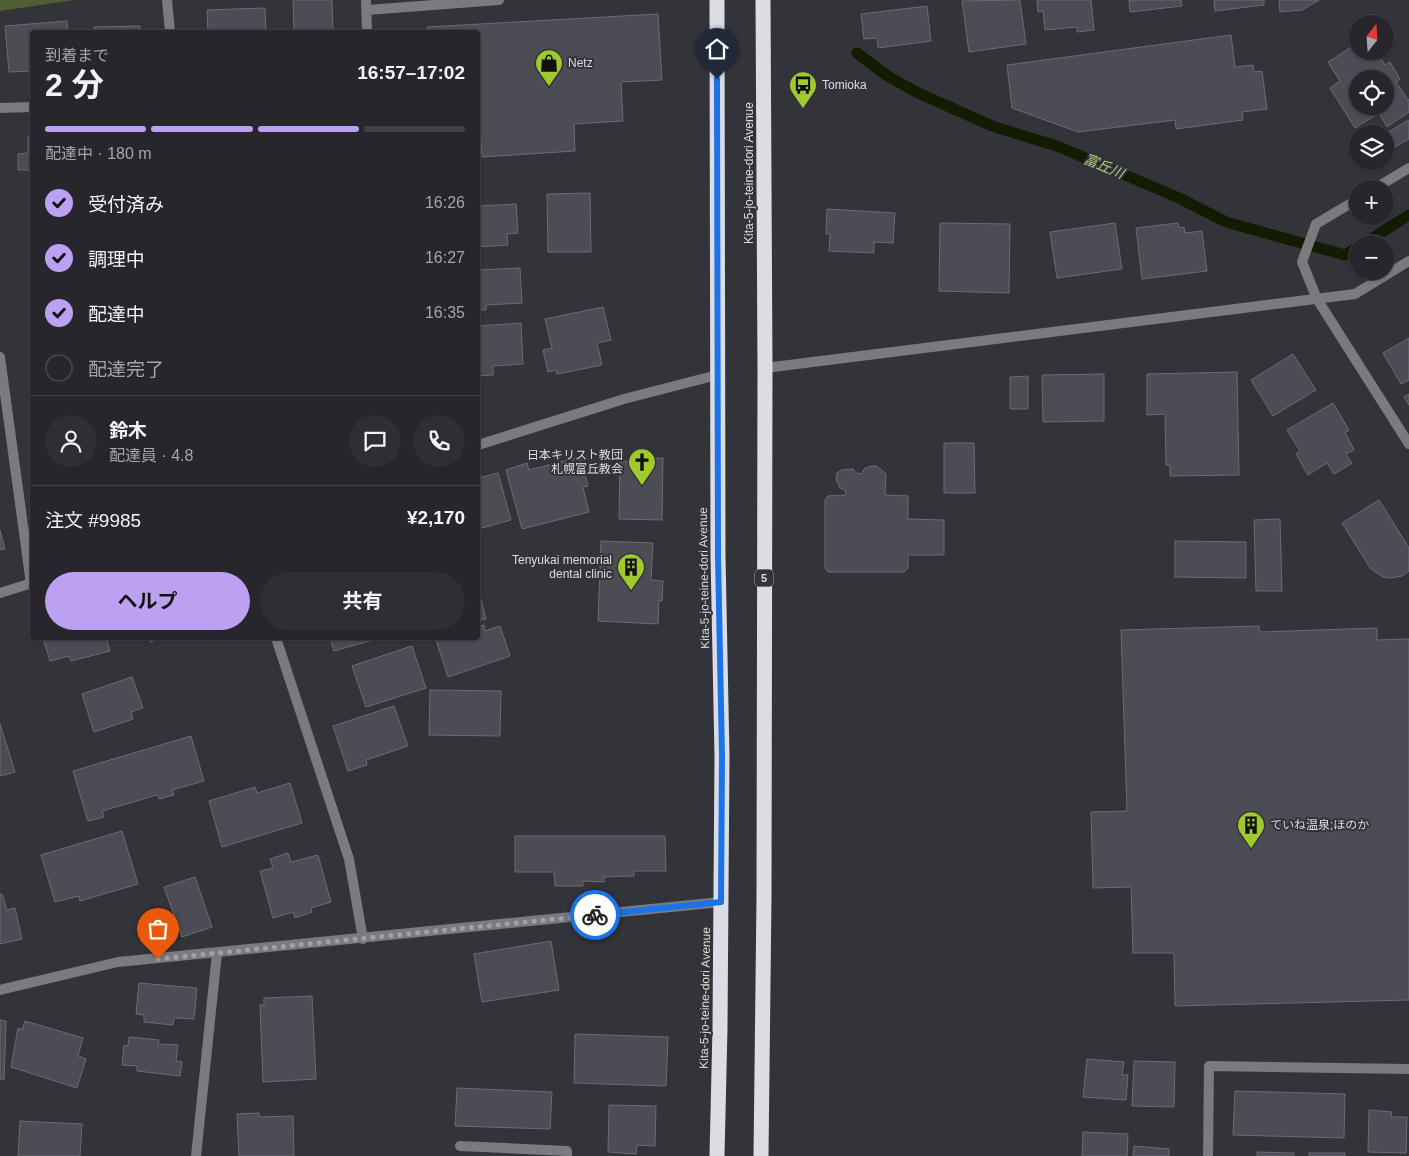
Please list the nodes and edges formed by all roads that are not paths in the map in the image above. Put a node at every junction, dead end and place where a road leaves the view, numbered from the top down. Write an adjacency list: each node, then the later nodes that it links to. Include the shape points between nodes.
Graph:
1 (167, 0): 6 (street)
2 (499, 0): 5 (street)
3 (717, 0): 17 (highway, Kita-5-jo-teine-dori Avenue)
4 (763, 0): 16 (highway, Kita-5-jo-teine-dori Avenue / 5)
5 (366, 5): 7 (street)
6 (170, 30)
7 (367, 30)
8 (30, 107): 9 (street)
9 (0, 108)
10 (1409, 168): 11 (street)
11 (1389, 180)
12 (1349, 204): 14 (street, via 1316,224 1302,262)
13 (1409, 260): 14 (street, via 1355,294)
14 (1317, 300): 16 (street); 19 (street)
15 (0, 356): 20 (street)
16 (765, 368): 33 (highway, Kita-5-jo-teine-dori Avenue / 5)
17 (717, 375): 18 (street, via 624,399); 24 (highway, Kita-5-jo-teine-dori Avenue)
18 (480, 444)
19 (1409, 444)
20 (30, 570)
21 (30, 585): 22 (street)
22 (0, 594)
23 (277, 640): 25 (street, via 349,859)
24 (721, 902): 25 (street); 32 (highway, Kita-5-jo-teine-dori Avenue)
25 (363, 939): 26 (street)
26 (217, 953): 27 (street, via 118,962); 30 (street)
27 (0, 990)
28 (1409, 1069): 34 (street, via 1209,1066)
29 (460, 1146): 31 (street, via 567,1151)
30 (196, 1156)
31 (567, 1156)
32 (717, 1156)
33 (761, 1156)
34 (1208, 1156)

